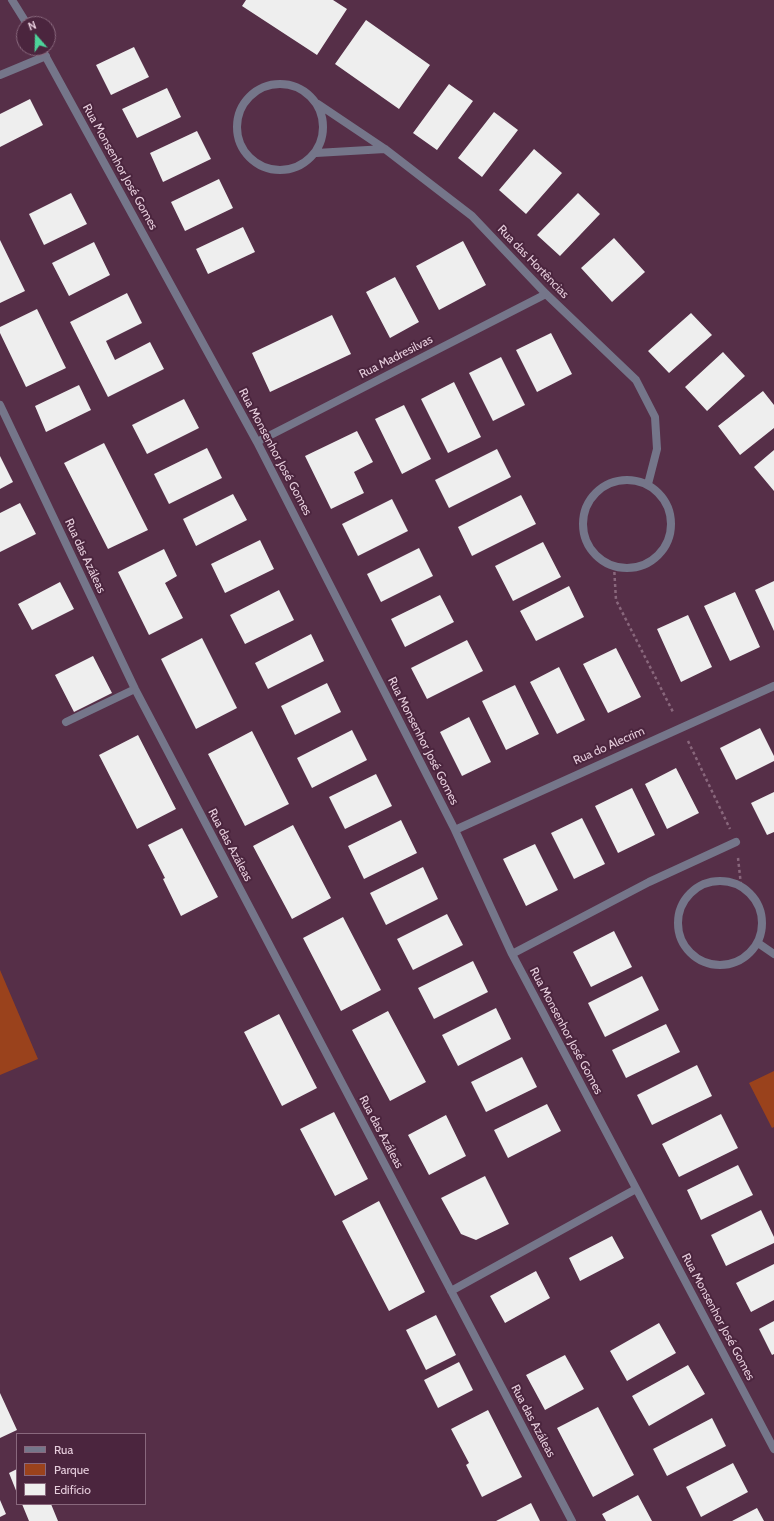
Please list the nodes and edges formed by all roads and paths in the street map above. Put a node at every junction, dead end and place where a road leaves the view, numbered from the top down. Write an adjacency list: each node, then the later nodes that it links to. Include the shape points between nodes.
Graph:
1 (12, 0): 2 (street)
2 (22, 16)
3 (46, 56): 4 (street); 10 (street, Rua Monsenhor José Gomes)
4 (0, 75)
5 (318, 104): 6 (street, Rua das Hortências); 7 (street, via 324,120 323,138); 7 (street, via 305,91 287,84 269,85 252,93 241,108 236,125 239,144 250,159 265,168 284,171 302,166)
6 (385, 149): 7 (street); 8 (street, Rua das Hortências, via 472,216)
7 (316, 153)
8 (546, 294): 10 (street, Rua Madresilvas); 11 (street, Rua das Hortências, via 636,380 655,417 657,449)
9 (0, 405): 13 (street, Rua das Azáleas)
10 (257, 442): 15 (street, Rua Monsenhor José Gomes)
11 (648, 484): 11 (street, via 627,479 607,484 591,497 582,517 584,538 596,556 614,566 630,568 646,564 659,554 669,541 672,524 669,508 661,494)
12 (774, 686): 15 (street, Rua do Alecrim)
13 (135, 689): 14 (street); 21 (street, Rua das Azáleas)
14 (66, 722)
15 (455, 830): 18 (street, Rua Monsenhor José Gomes)
16 (736, 842): 18 (street, via 649,882)
17 (758, 943): 17 (street, via 763,927 762,911 754,896 741,885 725,880 708,882 694,889 683,902 678,918 679,934 687,950 700,960 716,965 732,964 747,956); 19 (street)
18 (512, 954): 20 (street, Rua Monsenhor José Gomes)
19 (774, 954)
20 (636, 1189): 21 (street); 22 (street, Rua Monsenhor José Gomes)
21 (451, 1291): 23 (street, Rua das Azáleas)
22 (774, 1449)
23 (572, 1521)

